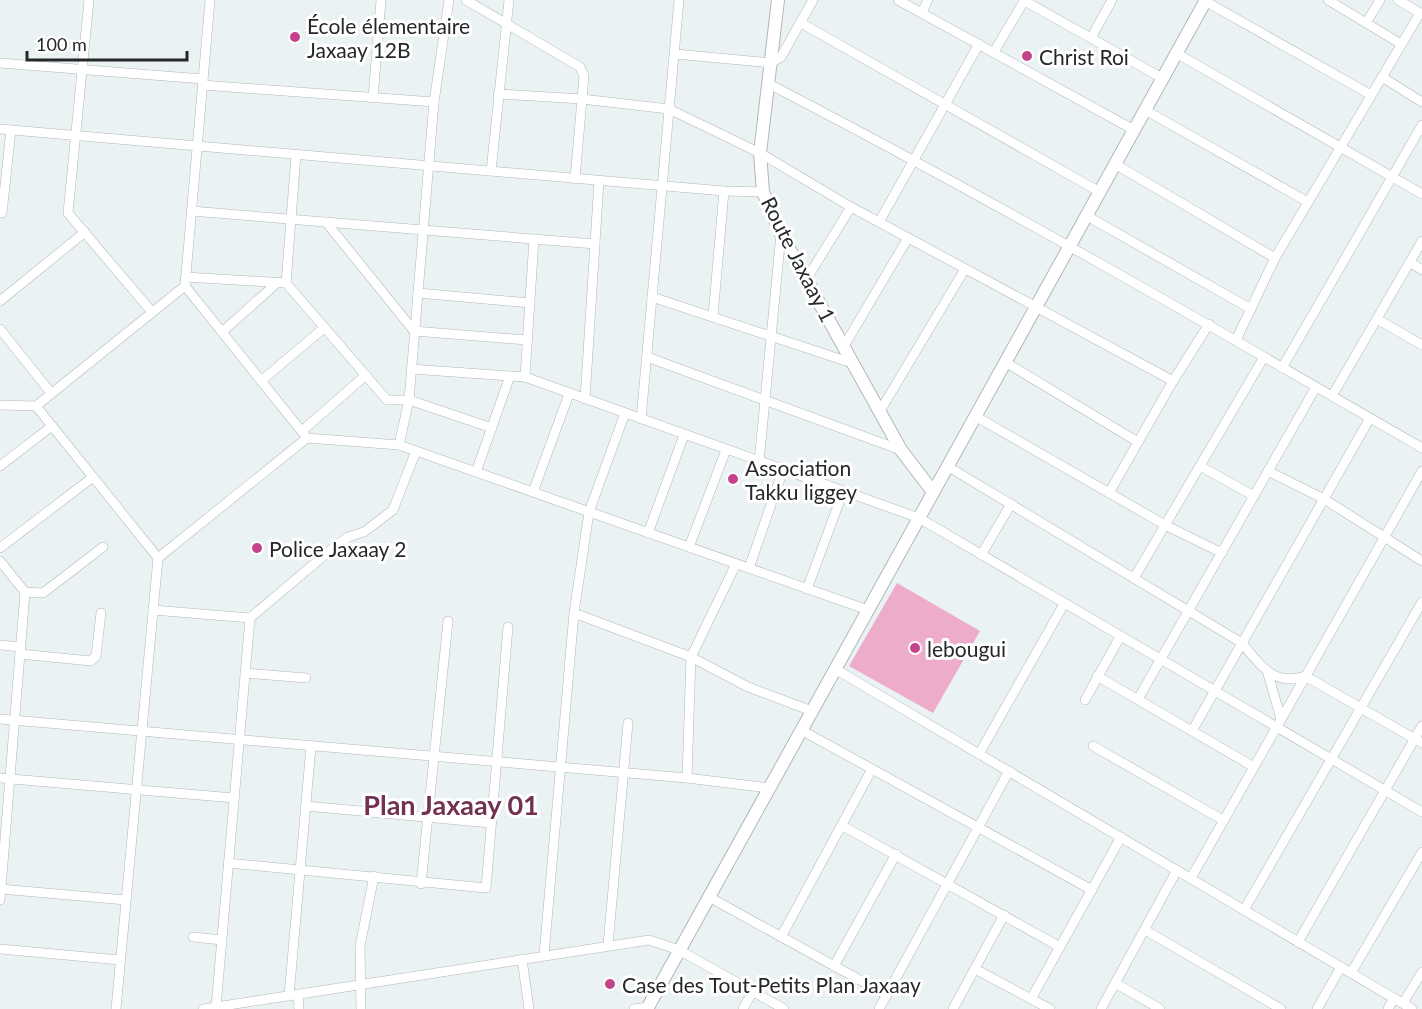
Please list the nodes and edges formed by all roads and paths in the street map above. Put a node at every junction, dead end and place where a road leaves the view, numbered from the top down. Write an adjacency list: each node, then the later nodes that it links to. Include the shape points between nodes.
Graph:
1 (89, 0): 32 (street)
2 (210, 0): 35 (street)
3 (381, 0): 39 (street)
4 (449, 0): 41 (street)
5 (466, 0): 21 (street)
6 (508, 0): 21 (street)
7 (679, 0): 29 (street)
8 (768, 0): 9 (street)
9 (778, 0): 31 (street, Route Jaxaay 1)
10 (813, 0): 22 (street)
11 (898, 0): 19 (street)
12 (928, 0): 19 (street)
13 (1024, 0): 24 (street); 27 (street)
14 (1112, 0): 24 (street)
15 (1328, 0): 23 (street)
16 (1380, 0): 23 (street)
17 (1398, 0): 20 (street)
18 (1205, 1): 28 (street); 38 (street)
19 (922, 12): 25 (street)
20 (1421, 13): 26 (street)
21 (508, 23): 37 (street); 40 (street, via 574,62 584,76)
22 (801, 23): 31 (street, via 781,57); 43 (street)
23 (1366, 23): 26 (street)
24 (1091, 38): 34 (street)
25 (979, 44): 27 (street); 43 (street)
26 (1401, 44): 33 (street)
27 (994, 52): 49 (street)
28 (1176, 53): 34 (street); 52 (street)
29 (675, 54): 31 (street); 44 (street)
30 (0, 63): 32 (street)
31 (771, 63): 36 (street, Route Jaxaay 1)
32 (82, 70): 35 (street); 50 (street)
33 (1382, 77): 38 (street); 42 (street)
34 (1162, 78): 45 (street)
35 (202, 82): 39 (street); 51 (street)
36 (769, 84): 53 (street, Route Jaxaay 1); 55 (street)
37 (498, 94): 40 (street); 58 (street)
38 (1371, 95): 52 (street)
39 (373, 98): 41 (street)
40 (582, 99): 44 (street); 60 (street)
41 (434, 102): 57 (street)
42 (1422, 102)
43 (945, 105): 55 (street); 65 (street)
44 (669, 109): 53 (street); 62 (street)
45 (1145, 110): 49 (street); 67 (street)
46 (1422, 125): 59 (street)
47 (0, 129): 48 (street)
48 (10, 130): 50 (street); 70 (street)
49 (1134, 130): 56 (street)
50 (76, 135): 51 (street); 76 (street, via 68,213)
51 (197, 146): 54 (street); 69 (street)
52 (1341, 147): 59 (street); 67 (street)
53 (760, 153): 64 (street, Route Jaxaay 1); 68 (street)
54 (296, 154): 57 (street); 72 (street)
55 (915, 159): 74 (street); 82 (street)
56 (1115, 164): 65 (street); 83 (street)
57 (428, 166): 58 (street); 75 (street)
58 (491, 171): 60 (street)
59 (1392, 177): 66 (street); 113 (street)
60 (575, 179): 61 (street)
61 (599, 181): 62 (street); 81 (street)
62 (663, 186): 63 (street); 91 (street)
63 (724, 191): 64 (street); 97 (street)
64 (763, 192): 77 (street, Route Jaxaay 1)
65 (1100, 192): 71 (street)
66 (1422, 194)
67 (1308, 202): 83 (street)
68 (851, 207): 74 (street); 87 (street)
69 (191, 211): 72 (street); 88 (street)
70 (2, 213)
71 (1087, 216): 82 (street); 95 (street)
72 (291, 219): 73 (street); 89 (street)
73 (326, 222): 75 (street); 102 (street)
74 (879, 222): 78 (street)
75 (423, 230): 79 (street); 90 (street)
76 (85, 232): 92 (street); 96 (street)
77 (781, 234): 87 (street, Route Jaxaay 1); 104 (street)
78 (908, 238): 85 (street); 108 (street)
79 (534, 239): 81 (street); 93 (street)
80 (1422, 241): 84 (street)
81 (595, 244): 124 (street)
82 (1070, 245): 94 (street); 99 (street)
83 (1275, 258): 95 (street)
84 (1410, 262): 86 (street); 98 (street)
85 (965, 268): 94 (street); 129 (street)
86 (1422, 270)
87 (806, 280): 108 (street, Route Jaxaay 1)
88 (185, 282): 89 (street); 96 (street); 103 (street)
89 (282, 283): 100 (street); 103 (street)
90 (418, 293): 93 (street); 102 (street)
91 (652, 297): 97 (street); 109 (street)
92 (0, 301)
93 (530, 303): 105 (street)
94 (1036, 307): 111 (street); 119 (street)
95 (1251, 309): 106 (street)
96 (152, 312): 121 (street)
97 (713, 316): 104 (street)
98 (1377, 319): 107 (street); 123 (street)
99 (1209, 324): 106 (street); 119 (street)
100 (324, 328): 115 (street); 118 (street)
101 (0, 329): 121 (street)
102 (414, 331): 105 (street); 114 (street)
103 (222, 332): 118 (street)
104 (772, 336): 112 (street); 126 (street)
105 (527, 340): 117 (street)
106 (1236, 340): 110 (street)
107 (1422, 345)
108 (844, 346): 112 (street, Route Jaxaay 1)
109 (647, 357): 126 (street); 133 (street)
110 (1264, 357): 113 (street); 147 (street)
111 (1005, 362): 131 (street); 138 (street)
112 (855, 364): 129 (street, Route Jaxaay 1)
113 (1282, 368): 120 (street)
114 (411, 369): 116 (street); 125 (street)
115 (366, 375): 125 (street, via 387,400); 136 (street)
116 (510, 376): 117 (street); 135 (street)
117 (525, 377): 122 (street)
118 (261, 381): 136 (street)
119 (1173, 381): 138 (street)
120 (1316, 387): 123 (street); 149 (street)
121 (51, 393): 128 (street)
122 (569, 394): 124 (street); 153 (street)
123 (1332, 396): 132 (street)
124 (585, 399): 130 (street)
125 (408, 400): 135 (street); 139 (street)
126 (765, 400): 142 (street); 144 (street)
127 (0, 405): 128 (street)
128 (36, 406): 134 (street)
129 (880, 411): 142 (street, Route Jaxaay 1)
130 (625, 413): 133 (street); 160 (street)
131 (975, 416): 146 (street); 156 (street)
132 (1370, 418): 140 (street); 158 (street)
133 (641, 419): 137 (street)
134 (52, 426): 145 (street); 152 (street)
135 (492, 428): 151 (street)
136 (305, 435): 139 (street); 170 (street)
137 (684, 435): 141 (street); 163 (street)
138 (1138, 442): 156 (street)
139 (399, 445): 143 (street)
140 (1422, 448)
141 (726, 450): 144 (street); 166 (street)
142 (901, 450): 155 (street, Route Jaxaay 1)
143 (416, 451): 151 (street); 185 (street, via 393,510 364,532 333,548)
144 (759, 462): 148 (street)
145 (0, 466)
146 (947, 466): 155 (street); 159 (street)
147 (1200, 466): 157 (street); 162 (street)
148 (783, 470): 154 (street); 174 (street)
149 (1268, 471): 157 (street); 158 (street)
150 (1422, 471): 164 (street)
151 (476, 472): 153 (street)
152 (93, 477): 167 (street); 170 (street)
153 (532, 492): 160 (street)
154 (843, 492): 161 (street); 176 (street)
155 (933, 492): 161 (street)
156 (1109, 493): 162 (street)
157 (1254, 496): 168 (street)
158 (1324, 499): 164 (street); 189 (street)
159 (1011, 504): 169 (street); 175 (street)
160 (589, 512): 163 (street); 184 (street)
161 (919, 518): 169 (street); 181 (street)
162 (1165, 525): 168 (street); 175 (street)
163 (648, 533): 166 (street)
164 (1384, 538): 172 (street); 198 (street)
165 (103, 547): 177 (street, via 43,593)
166 (689, 547): 173 (street)
167 (0, 548)
168 (1222, 553): 182 (street)
169 (981, 555): 179 (street)
170 (158, 558): 180 (street)
171 (0, 561): 177 (street)
172 (1422, 561)
173 (736, 564): 174 (street); 192 (street)
174 (749, 568): 176 (street)
175 (1134, 578): 182 (street)
176 (807, 589): 181 (street)
177 (25, 592): 191 (street)
178 (1422, 602): 203 (street)
179 (1064, 604): 188 (street); 217 (street)
180 (153, 610): 185 (street); 211 (street)
181 (868, 610): 194 (street)
182 (1189, 610): 189 (street); 193 (street)
183 (101, 613): 191 (street, via 96,657 91,661)
184 (574, 613): 192 (street); 222 (street)
185 (250, 618): 195 (street)
186 (448, 621): 218 (street)
187 (508, 627): 220 (street)
188 (1120, 638): 193 (street); 197 (street)
189 (1242, 643): 196 (street); 200 (street)
190 (0, 645): 191 (street)
191 (20, 651): 206 (street)
192 (692, 657): 204 (street, via 748,687); 226 (street)
193 (1160, 661): 200 (street); 201 (street)
194 (835, 669): 204 (street); 217 (street)
195 (245, 673): 199 (street); 213 (street)
196 (1268, 674): 198 (street, via 1284,680); 208 (street)
197 (1097, 676): 201 (street); 202 (street)
198 (1305, 676): 203 (street); 208 (street)
199 (306, 678)
200 (1216, 690): 208 (street); 212 (street)
201 (1138, 699): 212 (street)
202 (1085, 700)
203 (1361, 708): 214 (street); 219 (street)
204 (812, 711): 210 (street)
205 (0, 719): 206 (street)
206 (15, 720): 211 (street); 227 (street)
207 (628, 723): 225 (street)
208 (1278, 723): 219 (street); 221 (street)
209 (1422, 726): 214 (street)
210 (801, 730): 223 (street); 228 (street)
211 (142, 731): 213 (street); 229 (street)
212 (1192, 731): 221 (street)
213 (239, 740): 215 (street); 231 (street)
214 (1418, 741): 230 (street)
215 (311, 746): 218 (street); 232 (street)
216 (1093, 746): 235 (street)
217 (979, 754): 224 (street)
218 (434, 757): 220 (street); 234 (street)
219 (1331, 760): 230 (street); 254 (street)
220 (495, 762): 222 (street); 236 (street)
221 (1254, 767): 235 (street)
222 (560, 768): 225 (street); 265 (street)
223 (872, 769): 237 (street); 238 (street)
224 (1009, 771): 238 (street); 239 (street)
225 (621, 774): 226 (street); 261 (street)
226 (687, 778): 228 (street)
227 (5, 779): 229 (street); 249 (street)
228 (769, 788): 251 (street)
229 (136, 790): 231 (street); 253 (street)
230 (1385, 791): 233 (street); 260 (street)
231 (234, 798): 242 (street)
232 (306, 806): 234 (street); 243 (street)
233 (1422, 813)
234 (428, 817): 236 (street); 247 (street)
235 (1223, 820): 246 (street)
236 (490, 823): 247 (street, via 486,888)
237 (843, 826): 241 (street); 258 (street)
238 (978, 829): 248 (street); 250 (street)
239 (1121, 837): 244 (street); 250 (street)
240 (1422, 852): 272 (street)
241 (896, 854): 248 (street); 268 (street)
242 (228, 863): 243 (street); 259 (street)
243 (300, 870): 245 (street); 276 (street)
244 (1178, 870): 246 (street); 256 (street)
245 (374, 876): 247 (street); 274 (street, via 365,911)
246 (1191, 878): 254 (street)
247 (422, 884)
248 (948, 884): 255 (street); 277 (street)
249 (0, 889): 252 (street); 253 (street)
250 (1092, 890): 262 (street)
251 (709, 897): 258 (street); 264 (street)
252 (0, 900)
253 (126, 900): 267 (street)
254 (1244, 910): 260 (street)
255 (1004, 915): 262 (street); 270 (street)
256 (1145, 930): 273 (street); 296 (street)
257 (193, 937): 259 (street)
258 (781, 937): 268 (street)
259 (222, 940): 281 (street)
260 (1298, 942): 269 (street)
261 (608, 945): 264 (street, via 650,940); 265 (street)
262 (1060, 946): 278 (street)
263 (0, 949): 267 (street)
264 (679, 950): 275 (street); 282 (street)
265 (544, 955): 266 (street)
266 (522, 958): 274 (street); 287 (street)
267 (120, 960): 283 (street)
268 (834, 966): 277 (street)
269 (1341, 967): 272 (street); 297 (street)
270 (975, 969): 278 (street); 292 (street)
271 (1422, 972): 279 (street)
272 (1351, 973): 279 (street)
273 (1115, 983): 294 (street); 295 (street)
274 (359, 984): 276 (street); 286 (street)
275 (753, 991): 289 (street); 290 (street)
276 (293, 995): 280 (street); 285 (street)
277 (887, 995): 291 (street)
278 (1031, 999): 293 (street)
279 (1399, 1001): 298 (street); 299 (street)
280 (236, 1006): 281 (street)
281 (216, 1007): 284 (street)
282 (647, 1008): 288 (street)
283 (116, 1009)
284 (203, 1009)
285 (299, 1009)
286 (361, 1009)
287 (529, 1009)
288 (634, 1009)
289 (743, 1009)
290 (784, 1009)
291 (879, 1009)
292 (953, 1009)
293 (1050, 1009)
294 (1101, 1009)
295 (1160, 1009)
296 (1281, 1009)
297 (1317, 1009)
298 (1388, 1009)
299 (1412, 1009)

